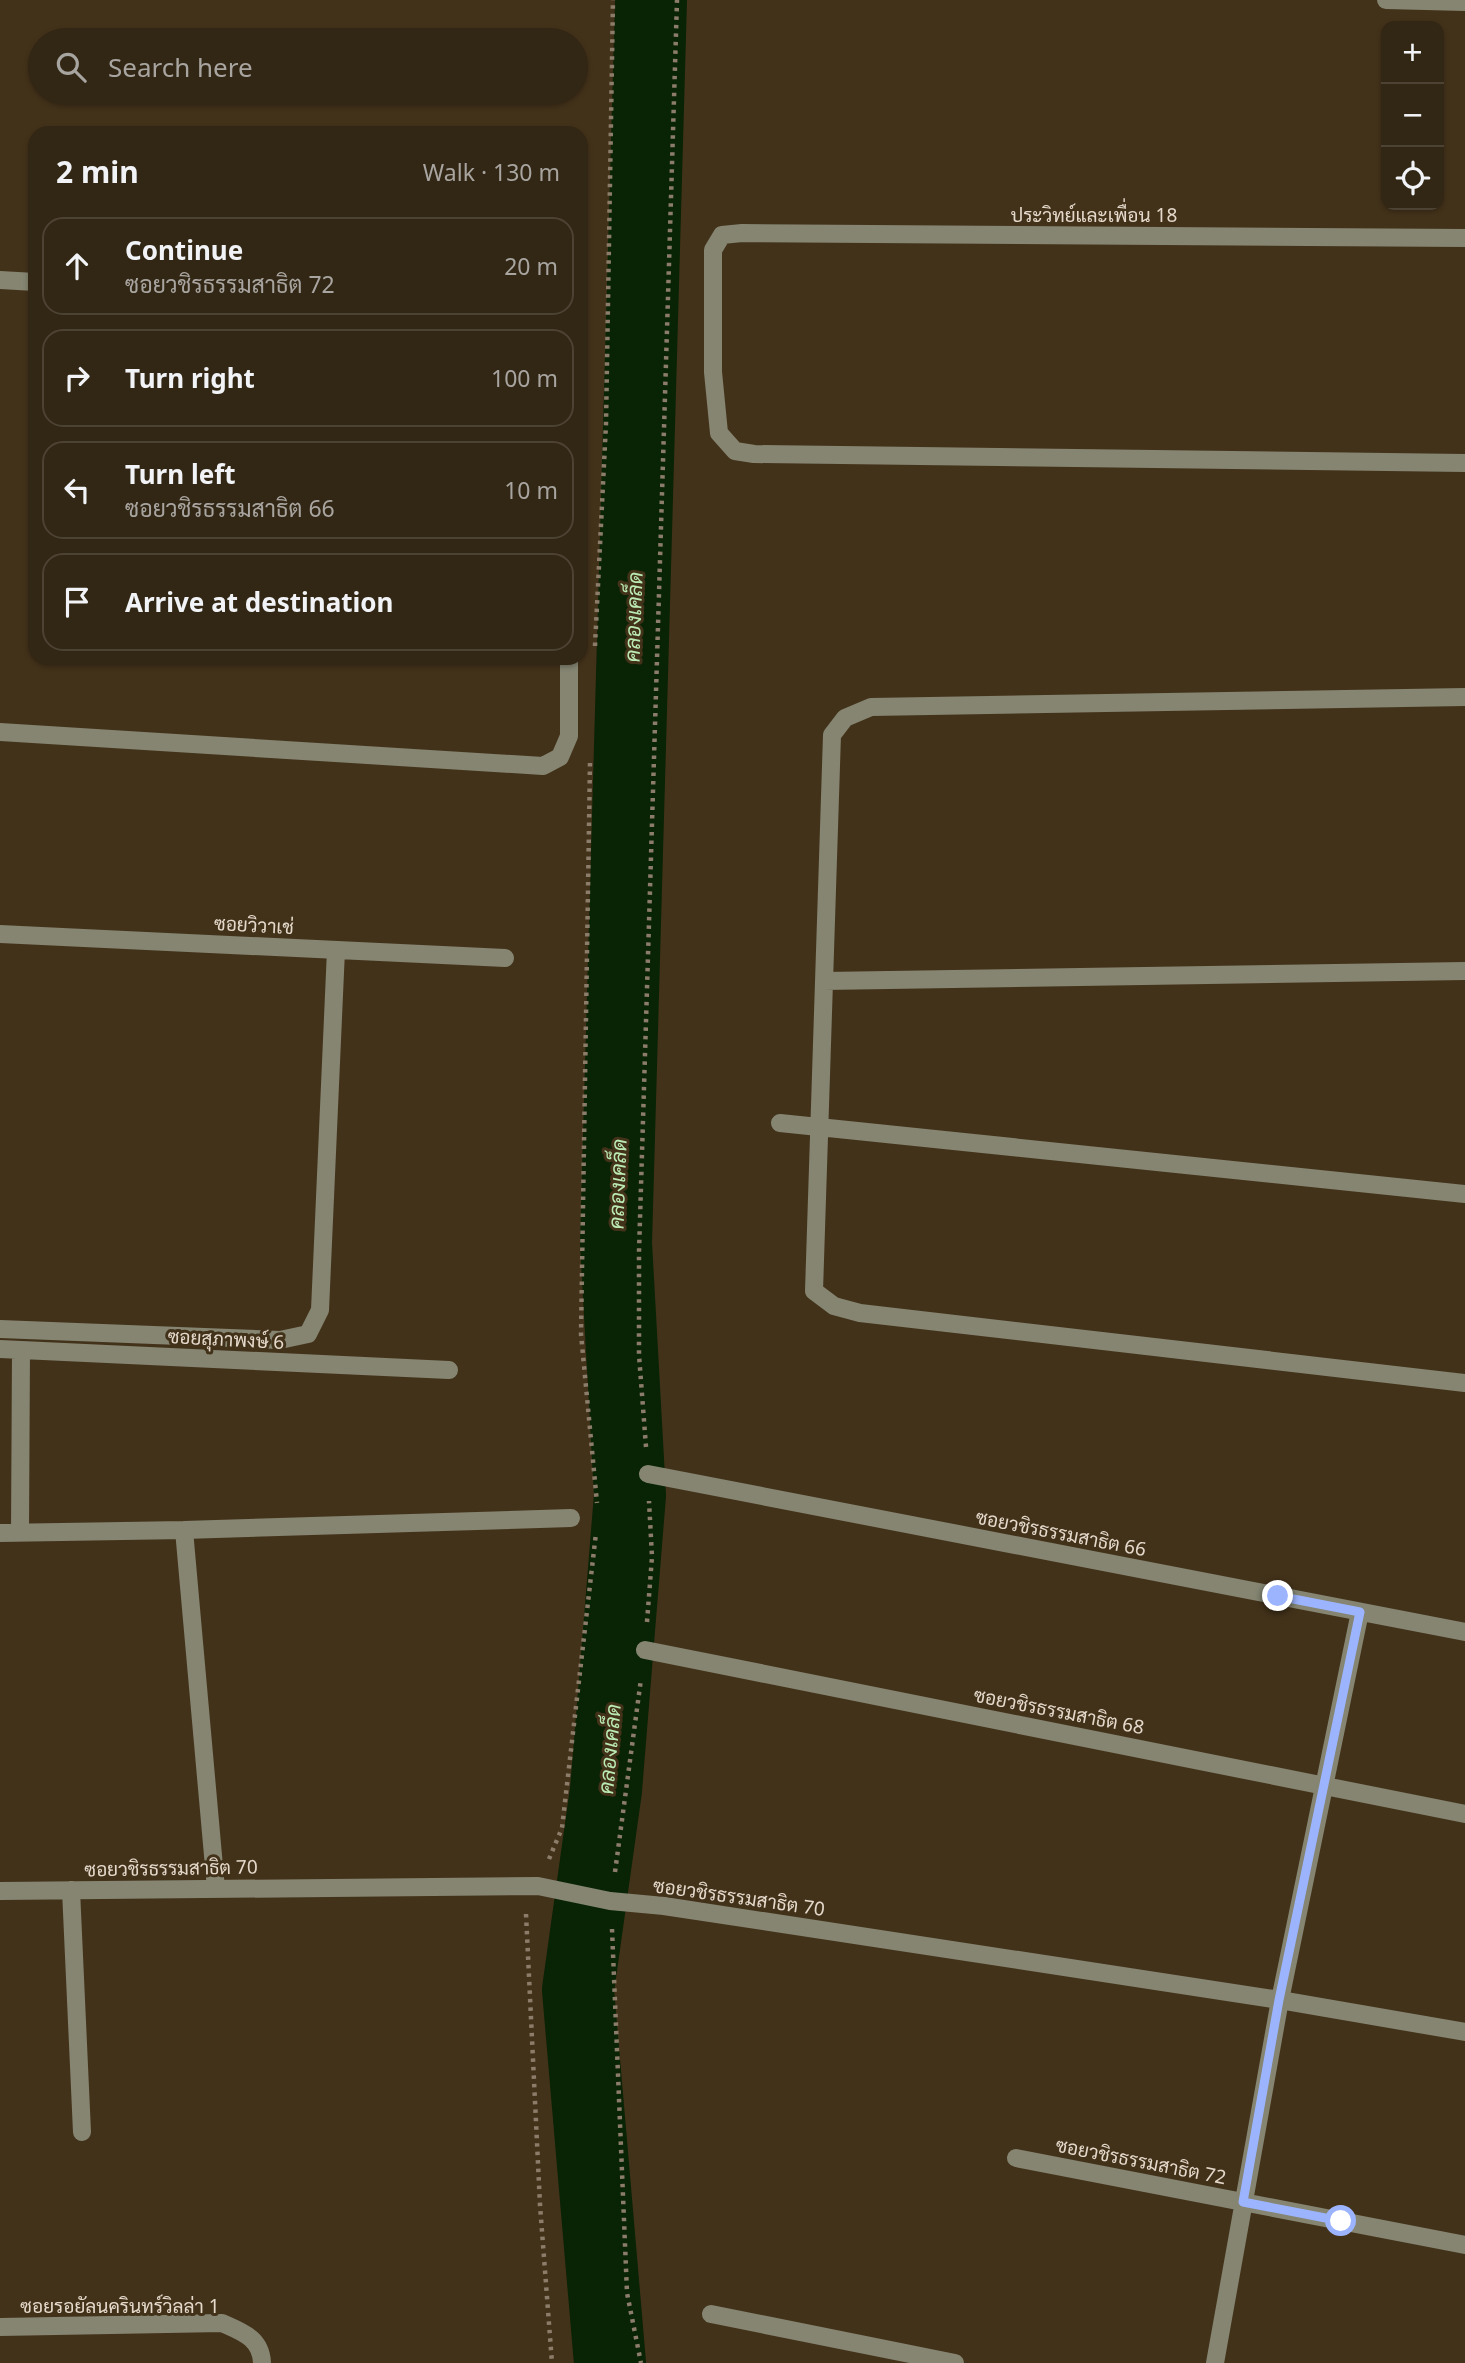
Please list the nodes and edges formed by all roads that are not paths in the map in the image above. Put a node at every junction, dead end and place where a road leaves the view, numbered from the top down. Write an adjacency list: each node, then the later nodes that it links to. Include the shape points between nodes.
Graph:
1 (1386, 0): 2 (street)
2 (1465, 2)
3 (1465, 238): 6 (street, ประวิทย์และเพื่อน 18, via 722,235 713,250 713,372 719,433 735,451)
4 (0, 280): 5 (street)
5 (28, 282)
6 (1465, 463)
7 (569, 665): 9 (street, via 569,736 560,757 542,766)
8 (1465, 696): 14 (street, via 871,708 845,718 832,734)
9 (0, 732)
10 (0, 934): 11 (street, ซอยวิวาเช่)
11 (336, 950): 12 (street, ซอยวิวาเช่); 18 (street, via 320,1310 308,1334 280,1340)
12 (505, 958)
13 (1465, 971): 14 (street)
14 (824, 981): 16 (street)
15 (780, 1124): 16 (street)
16 (820, 1128): 17 (street); 22 (street, via 814,1291 834,1306 860,1313)
17 (1465, 1194)
18 (0, 1329)
19 (0, 1349): 20 (street, ซอยสุภาพงษ์ 6)
20 (20, 1350): 21 (street, ซอยสุภาพงษ์ 6); 26 (street)
21 (449, 1370)
22 (1465, 1383)
23 (648, 1474): 28 (street, ซอยวชิรธรรมสาธิต 66)
24 (571, 1518): 25 (street)
25 (184, 1530): 26 (street); 33 (street)
26 (20, 1532): 27 (street)
27 (0, 1533)
28 (1360, 1612): 29 (street, ซอยวชิรธรรมสาธิต 66); 31 (street)
29 (1465, 1632)
30 (645, 1650): 31 (street, ซอยวชิรธรรมสาธิต 68)
31 (1323, 1785): 32 (street, ซอยวชิรธรรมสาธิต 68); 36 (street)
32 (1465, 1814)
33 (216, 1889): 34 (street, ซอยวชิรธรรมสาธิต 70); 36 (street, ซอยวชิรธรรมสาธิต 70, via 538,1886 610,1901)
34 (71, 1890): 35 (street, ซอยวชิรธรรมสาธิต 70); 38 (street)
35 (0, 1891)
36 (1279, 2000): 37 (street, ซอยวชิรธรรมสาธิต 70); 40 (street)
37 (1465, 2032)
38 (82, 2132)
39 (1016, 2158): 40 (street, ซอยวชิรธรรมสาธิต 72)
40 (1243, 2202): 41 (street, ซอยวชิรธรรมสาธิต 72); 46 (street)
41 (1465, 2245)
42 (711, 2314): 45 (street)
43 (0, 2327): 44 (street, ซอยรอยัลนครินทร์วิลล่า 1, via 222,2323 251,2335)
44 (261, 2363)
45 (955, 2363)
46 (1215, 2363)

